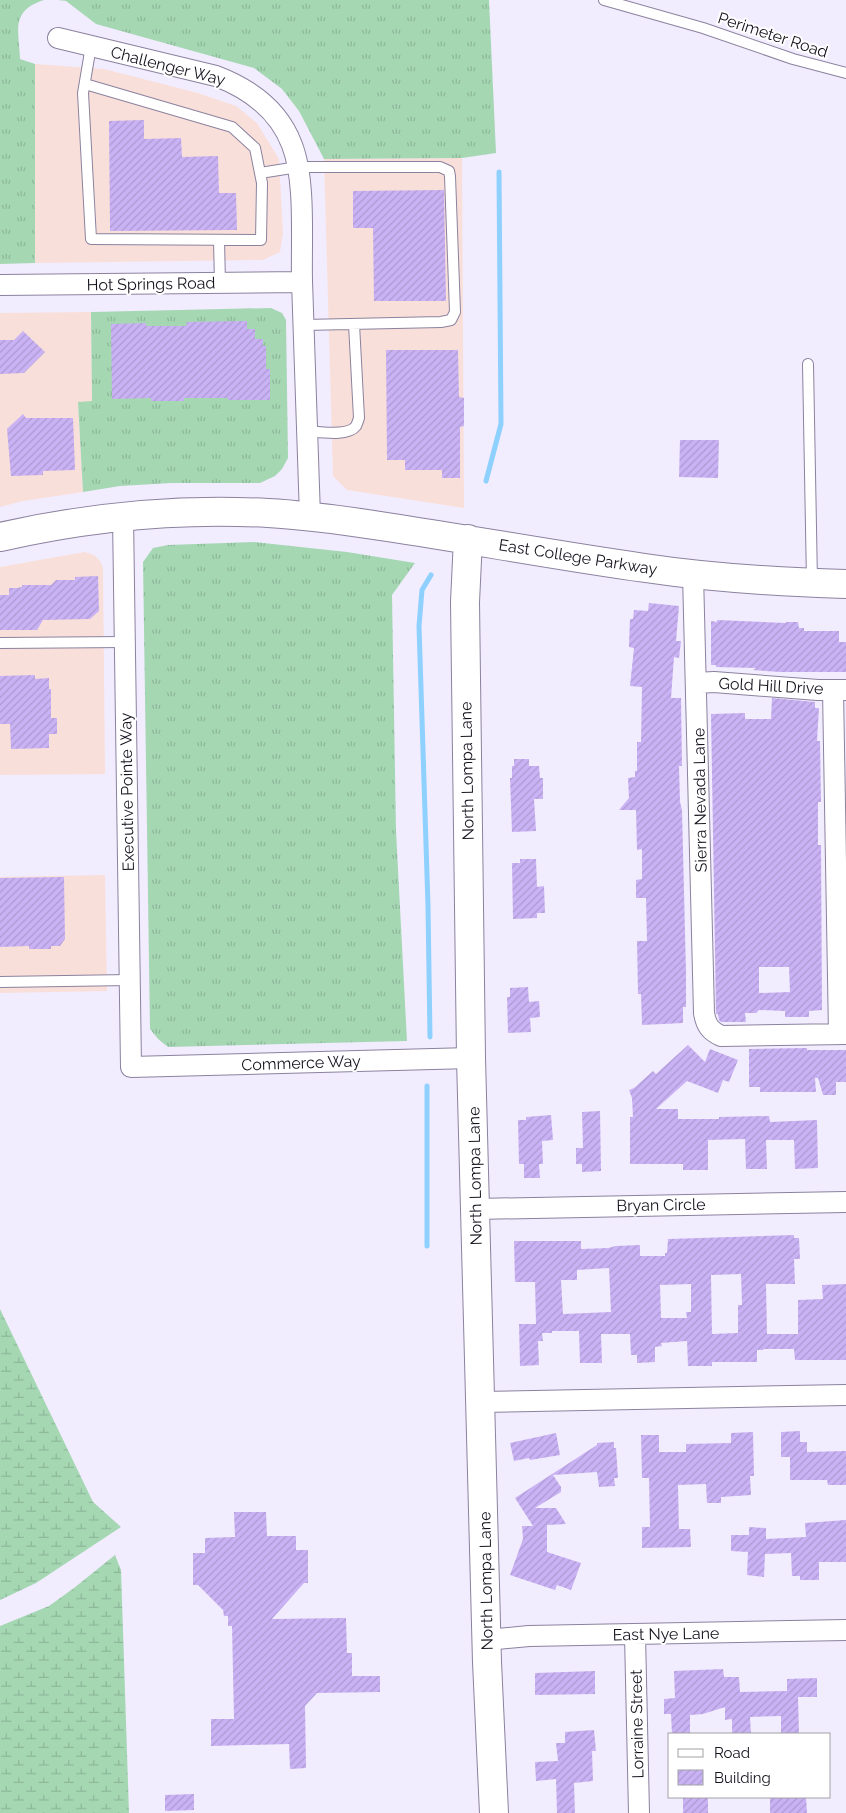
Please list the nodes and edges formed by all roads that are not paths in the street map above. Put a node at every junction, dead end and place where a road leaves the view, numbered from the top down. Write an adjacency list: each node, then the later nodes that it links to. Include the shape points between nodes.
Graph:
1 (604, 0): 4 (lane, Perimeter Road)
2 (58, 38): 3 (street, Challenger Way)
3 (90, 46): 5 (lane); 6 (street, Challenger Way, via 216,76 248,91 275,115 287,133)
4 (846, 73)
5 (85, 84): 7 (lane, via 232,128 255,148); 8 (lane, via 91,239)
6 (298, 168): 7 (lane); 9 (street, Challenger Way); 12 (lane, via 440,167 448,171 451,180 454,316 441,322)
7 (260, 173): 8 (lane, via 261,240)
8 (219, 240): 10 (lane)
9 (302, 282): 10 (street, Hot Springs Road); 13 (street)
10 (220, 283): 11 (street, Hot Springs Road)
11 (0, 286)
12 (354, 324): 13 (lane); 15 (lane, via 359,418 356,427 340,433)
13 (304, 325): 15 (street)
14 (808, 364): 21 (lane)
15 (307, 431): 17 (street)
16 (123, 516): 17 (street, East College Parkway, via 213,512); 18 (street, East College Parkway); 23 (street, Executive Pointe Way)
17 (310, 516): 19 (street, East College Parkway)
18 (0, 537)
19 (468, 539): 20 (street, East College Parkway); 30 (street, North Lompa Lane, via 464,602)
20 (693, 574): 21 (street, East College Parkway); 25 (street, Sierra Nevada Lane)
21 (812, 583): 22 (street, East College Parkway)
22 (846, 584)
23 (125, 642): 24 (lane); 27 (street, Executive Pointe Way)
24 (0, 644)
25 (697, 684): 26 (street, Gold Hill Drive, via 714,682); 29 (street, Sierra Nevada Lane, via 706,1025 722,1036)
26 (839, 690): 29 (street)
27 (130, 980): 28 (lane); 31 (street, Executive Pointe Way)
28 (0, 982)
29 (842, 1034)
30 (471, 1058): 31 (street, Commerce Way); 33 (street, North Lompa Lane)
31 (131, 1068)
32 (846, 1202): 33 (street, Bryan Circle)
33 (476, 1210): 35 (street, North Lompa Lane)
34 (846, 1395): 35 (street)
35 (480, 1402): 38 (street, North Lompa Lane)
36 (846, 1630): 37 (street, East Nye Lane)
37 (636, 1635): 38 (street, East Nye Lane, via 529,1636); 40 (street, Lorraine Street)
38 (487, 1640): 39 (street, North Lompa Lane)
39 (494, 1813)
40 (638, 1813)

